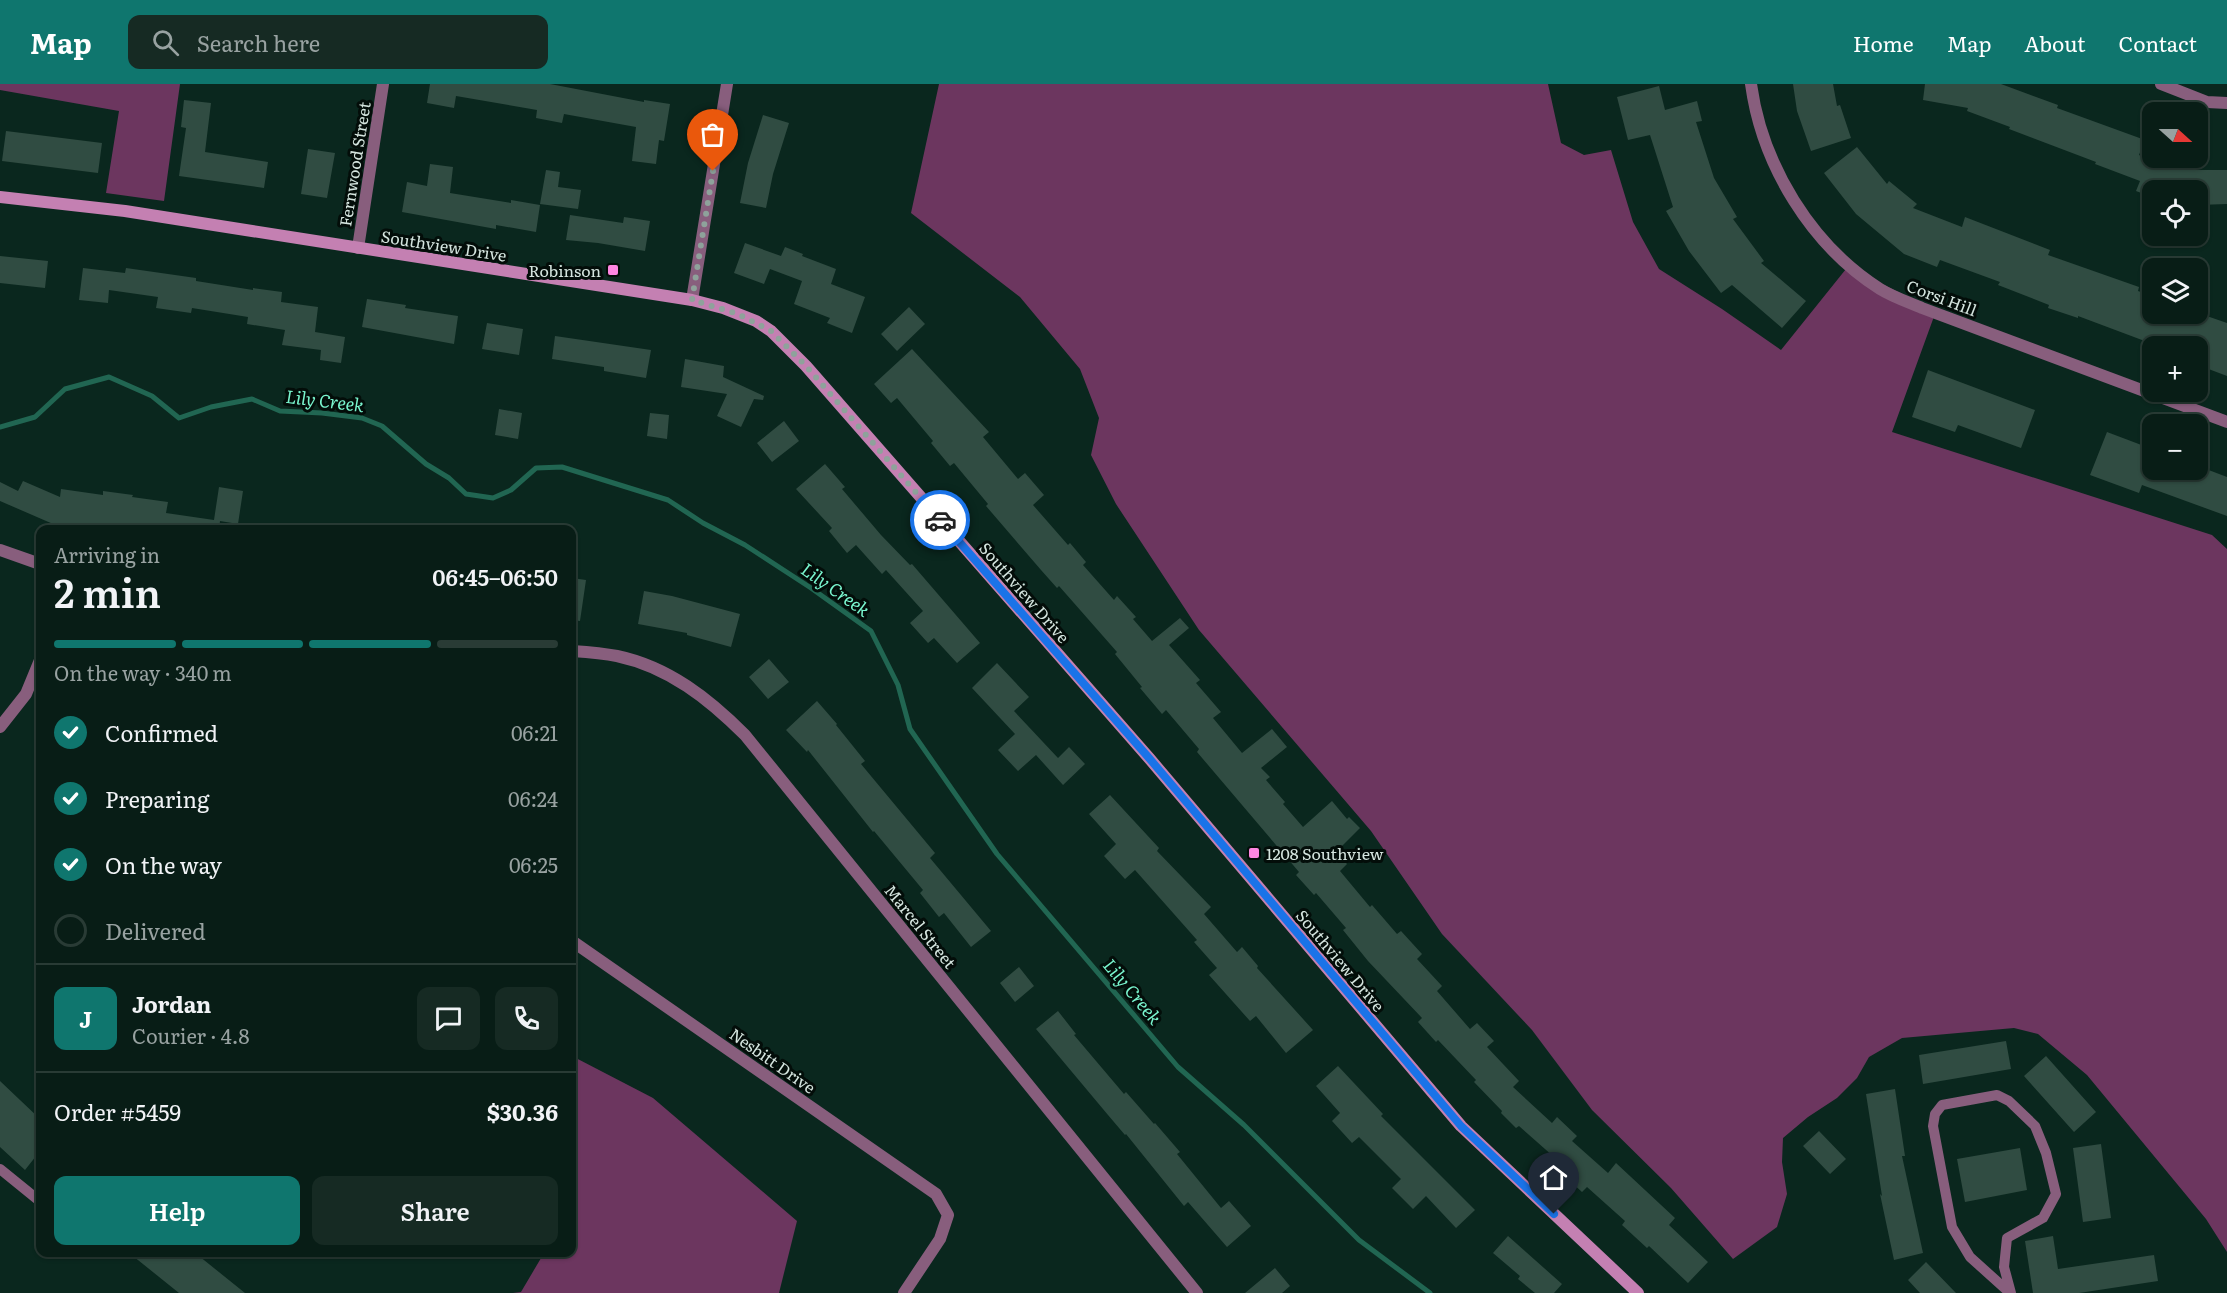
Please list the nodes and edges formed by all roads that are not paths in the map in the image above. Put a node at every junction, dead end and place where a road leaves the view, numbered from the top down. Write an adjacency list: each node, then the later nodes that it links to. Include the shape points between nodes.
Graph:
1 (383, 84): 7 (street, Fernwood Street)
2 (727, 84): 8 (street)
3 (1751, 84): 9 (street, Corsi Hill, via 1763,135 1798,207 1830,248 1872,283 1922,308)
4 (2161, 84): 5 (street, via 2207,102)
5 (2227, 103)
6 (0, 196): 7 (street, Southview Drive, via 125,211)
7 (358, 248): 8 (street, Southview Drive)
8 (692, 300): 20 (street, Southview Drive, via 756,321 784,342 1149,758 1461,1126)
9 (2227, 422)
10 (0, 550): 11 (street)
11 (36, 563)
12 (576, 651): 19 (street, Marcel Street, via 617,656 657,669 703,696 745,735)
13 (36, 670): 14 (street, via 26,694)
14 (0, 728)
15 (576, 944): 18 (street, Nesbitt Drive, via 936,1194 948,1215 940,1239)
16 (0, 1169): 17 (lane)
17 (36, 1198)
18 (904, 1293)
19 (1197, 1293)
20 (1638, 1293)
21 (2010, 1293): 21 (lane, via 2004,1267 2007,1238 2043,1218 2056,1194 2046,1153 2035,1126 1997,1095 1942,1105 1933,1126 1952,1227 1970,1257)

